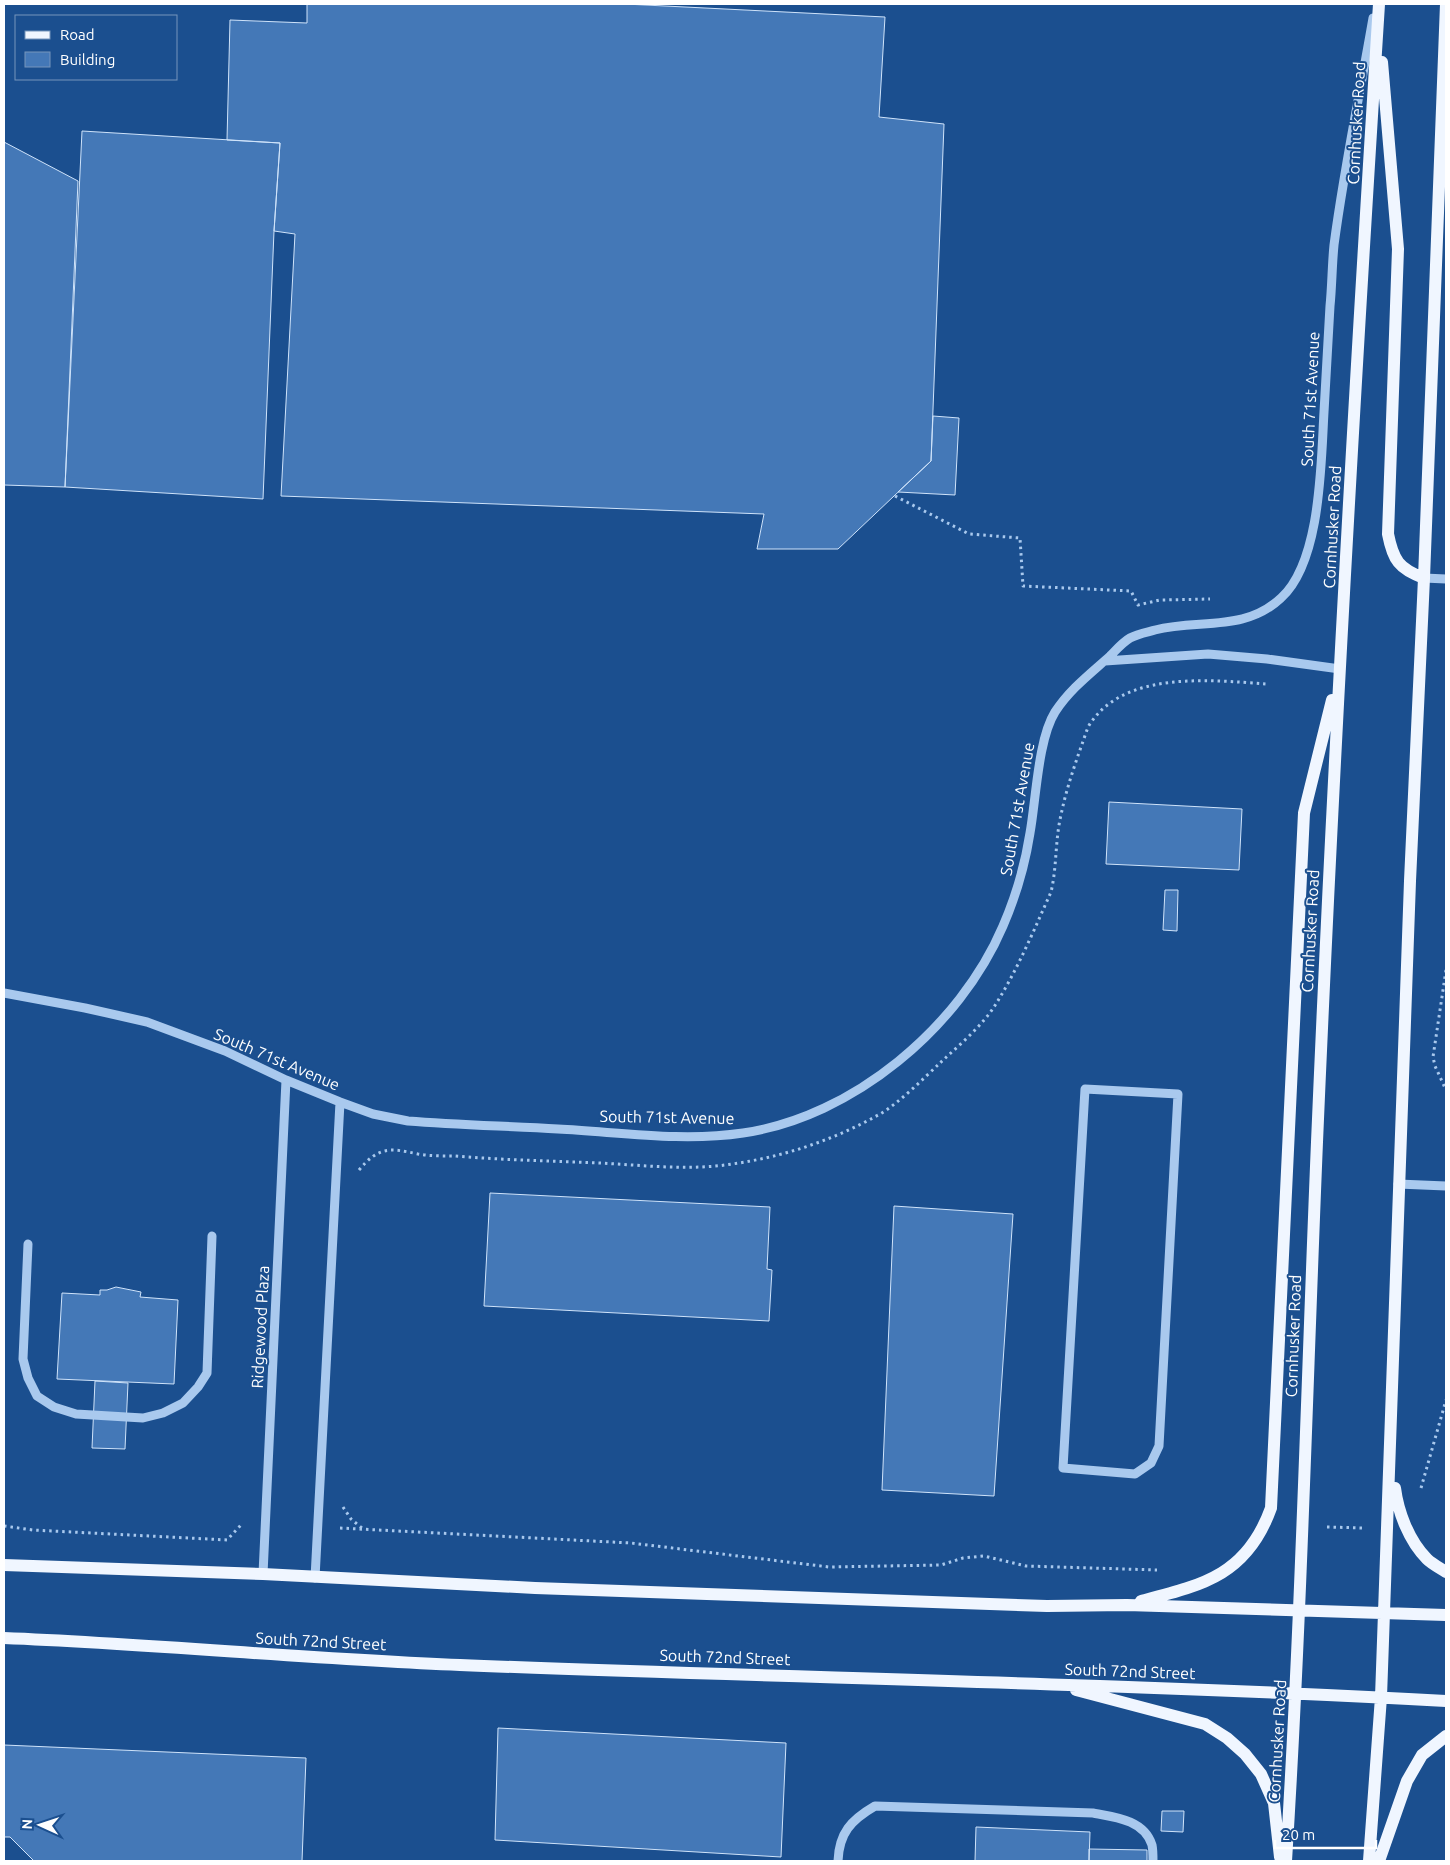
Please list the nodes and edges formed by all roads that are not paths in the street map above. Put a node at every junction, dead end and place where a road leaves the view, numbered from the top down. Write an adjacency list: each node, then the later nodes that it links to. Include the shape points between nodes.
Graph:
1 (1377, 4): 3 (main road, Cornhusker Road); 6 (street, South 71st Avenue, via 1334,248 1319,493 1308,552 1285,595 1259,614 1244,620 1158,629 1130,638)
2 (1446, 4): 4 (main road)
3 (1378, 17): 4 (main road, via 1398,249 1388,534 1398,562 1409,573); 7 (main road, Cornhusker Road)
4 (1424, 578): 5 (street); 12 (main road)
5 (1446, 579)
6 (1105, 661): 7 (street, via 1208,654); 11 (street, South 71st Avenue, via 1078,682 1050,721 1044,738 1030,835 1019,884 1002,928 982,966 924,1039 888,1069 836,1102 779,1126 713,1136 408,1121 373,1114)
7 (1340, 668): 21 (main road, via 1304,813 1271,1508 1264,1528 1246,1553 1227,1571 1202,1584); 22 (main road, Cornhusker Road)
8 (4, 993): 9 (street, South 71st Avenue, via 147,1022 225,1051)
9 (286, 1080): 11 (street, South 71st Avenue); 19 (street, Ridgewood Plaza)
10 (1084, 1089): 10 (street, via 1063,1468 1135,1474 1151,1463 1159,1446 1178,1094)
11 (340, 1102): 20 (street)
12 (1398, 1184): 13 (street); 16 (main road)
13 (1446, 1186)
14 (212, 1236): 15 (street, via 207,1373 198,1388 182,1403 163,1413 143,1418 76,1414 54,1407 37,1396 23,1359)
15 (28, 1244)
16 (1390, 1451): 18 (main road, via 1397,1503 1410,1536 1426,1558); 23 (main road)
17 (4, 1565): 19 (main road)
18 (1446, 1572)
19 (263, 1574): 20 (main road)
20 (315, 1578): 21 (main road, via 1047,1606)
21 (1127, 1605): 22 (main road)
22 (1299, 1610): 23 (main road); 27 (main road, Cornhusker Road)
23 (1384, 1612): 24 (main road); 28 (main road)
24 (1446, 1615)
25 (4, 1638): 26 (main road, South 72nd Street, via 458,1664)
26 (1054, 1685): 27 (main road, South 72nd Street); 33 (main road, via 1205,1724 1226,1738 1261,1774 1274,1803)
27 (1296, 1693): 28 (main road, South 72nd Street); 34 (main road, Cornhusker Road)
28 (1381, 1697): 29 (main road, South 72nd Street); 35 (main road)
29 (1446, 1700)
30 (1446, 1736): 36 (main road, via 1422,1755 1407,1781)
31 (838, 1861): 32 (street, via 838,1846 845,1832 858,1816 875,1806 1093,1813 1120,1818 1141,1827 1152,1845)
32 (1153, 1861)
33 (1281, 1861)
34 (1286, 1861)
35 (1369, 1861)
36 (1379, 1861)

